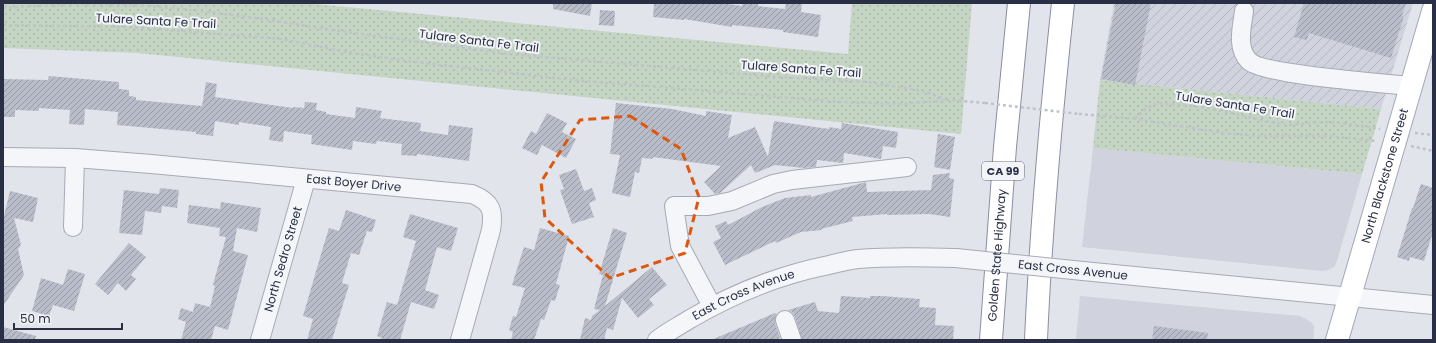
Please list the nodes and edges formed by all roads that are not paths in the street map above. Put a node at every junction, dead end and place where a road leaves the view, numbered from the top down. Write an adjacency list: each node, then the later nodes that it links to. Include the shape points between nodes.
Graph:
1 (1019, 3): 19 (main road, Golden State Highway / CA 99, via 1005,147)
2 (1063, 3): 20 (main road, via 1048,154)
3 (1244, 11): 5 (street, via 1240,46 1249,61 1261,67 1290,73)
4 (1433, 11): 5 (main road, North Blackstone Street)
5 (1411, 86): 11 (main road, North Blackstone Street)
6 (3, 157): 7 (street, East Boyer Drive)
7 (75, 158): 9 (street, East Boyer Drive); 10 (street)
8 (907, 167): 13 (street, via 792,180 714,205 674,206 680,246)
9 (306, 179): 15 (street, North Sedro Street); 16 (street, East Boyer Drive, via 472,194 485,200 492,212 491,230)
10 (73, 227)
11 (1349, 297): 12 (street, East Cross Avenue); 13 (street, East Cross Avenue, bridge, via 956,258 897,257 857,259 815,268 778,278); 21 (main road, North Blackstone Street)
12 (1433, 305)
13 (712, 306): 17 (street, East Cross Avenue)
14 (785, 320): 18 (street)
15 (260, 340)
16 (460, 340)
17 (657, 340)
18 (792, 340)
19 (991, 340)
20 (1036, 340)
21 (1337, 340)

